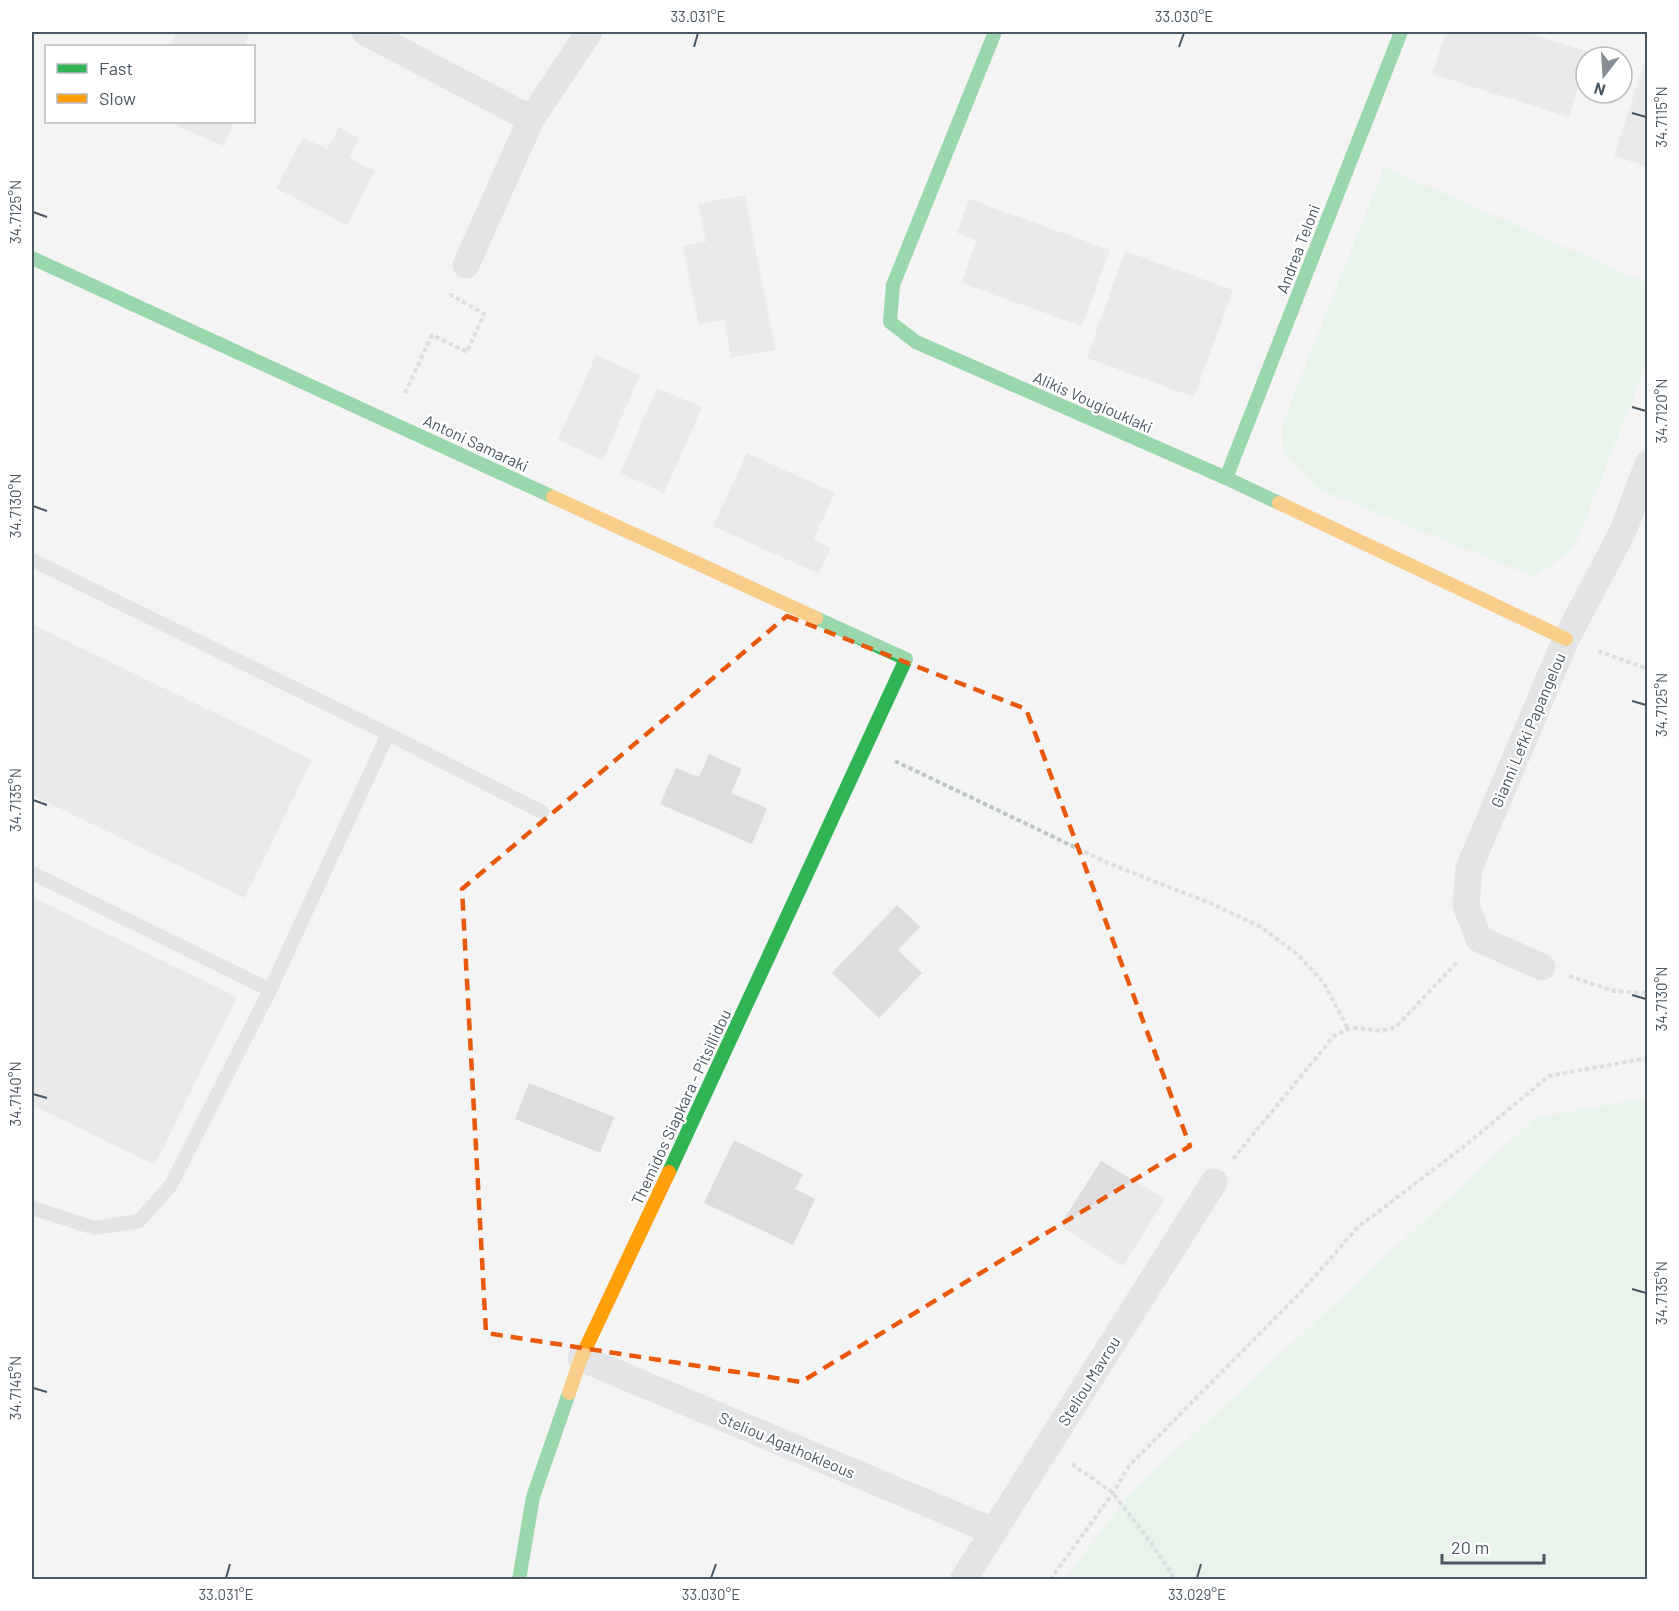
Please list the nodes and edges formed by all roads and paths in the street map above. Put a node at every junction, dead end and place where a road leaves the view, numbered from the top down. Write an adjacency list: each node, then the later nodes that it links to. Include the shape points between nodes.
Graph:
1 (365, 32): 5 (street)
2 (589, 32): 5 (street)
3 (995, 32): 10 (street, Alikis Vougiouklaki, via 893,285 890,322 916,342)
4 (1401, 32): 10 (street, Andrea Teloni)
5 (531, 119): 7 (street)
6 (32, 258): 13 (street, Antoni Samaraki)
7 (466, 265): 8 (path, via 451,295 484,314 467,352 432,335)
8 (417, 367)
9 (1647, 464): 12 (street, Gianni Lefki Papangelou, via 1623,531)
10 (1226, 478): 12 (street, Alikis Vougiouklaki)
11 (32, 560): 15 (lane)
12 (1566, 639): 14 (path); 19 (street, Gianni Lefki Papangelou, via 1469,868 1466,905)
13 (906, 659): 16 (street, Themidos Siapkara - Pitsillidou)
14 (1647, 669)
15 (388, 734): 17 (lane); 21 (lane)
16 (866, 747): 23 (path, via 1110,864 1261,927 1297,954 1324,982); 27 (street, Themidos Siapkara - Pitsillidou)
17 (542, 812)
18 (32, 873): 21 (lane)
19 (1479, 939): 20 (street); 23 (path, via 1396,1027 1381,1031)
20 (1542, 967): 22 (path, via 1614,991)
21 (270, 990): 26 (lane, via 171,1185 139,1221 95,1228)
22 (1647, 993)
23 (1348, 1029): 25 (path, via 1334,1036)
24 (1647, 1058): 29 (path, via 1549,1076 1358,1227 1299,1293 1129,1466)
25 (1214, 1182): 28 (street, Steliou Mavrou)
26 (32, 1208)
27 (581, 1358): 30 (street, Steliou Agathokleous); 31 (street, Themidos Siapkara - Pitsillidou, via 533,1497)
28 (1047, 1446): 29 (path); 30 (street, Steliou Mavrou)
29 (1113, 1493): 33 (path); 34 (path, via 1151,1543 1172,1575)
30 (993, 1531): 32 (street, Steliou Mavrou)
31 (519, 1580)
32 (963, 1580)
33 (1050, 1580)
34 (1171, 1580)

